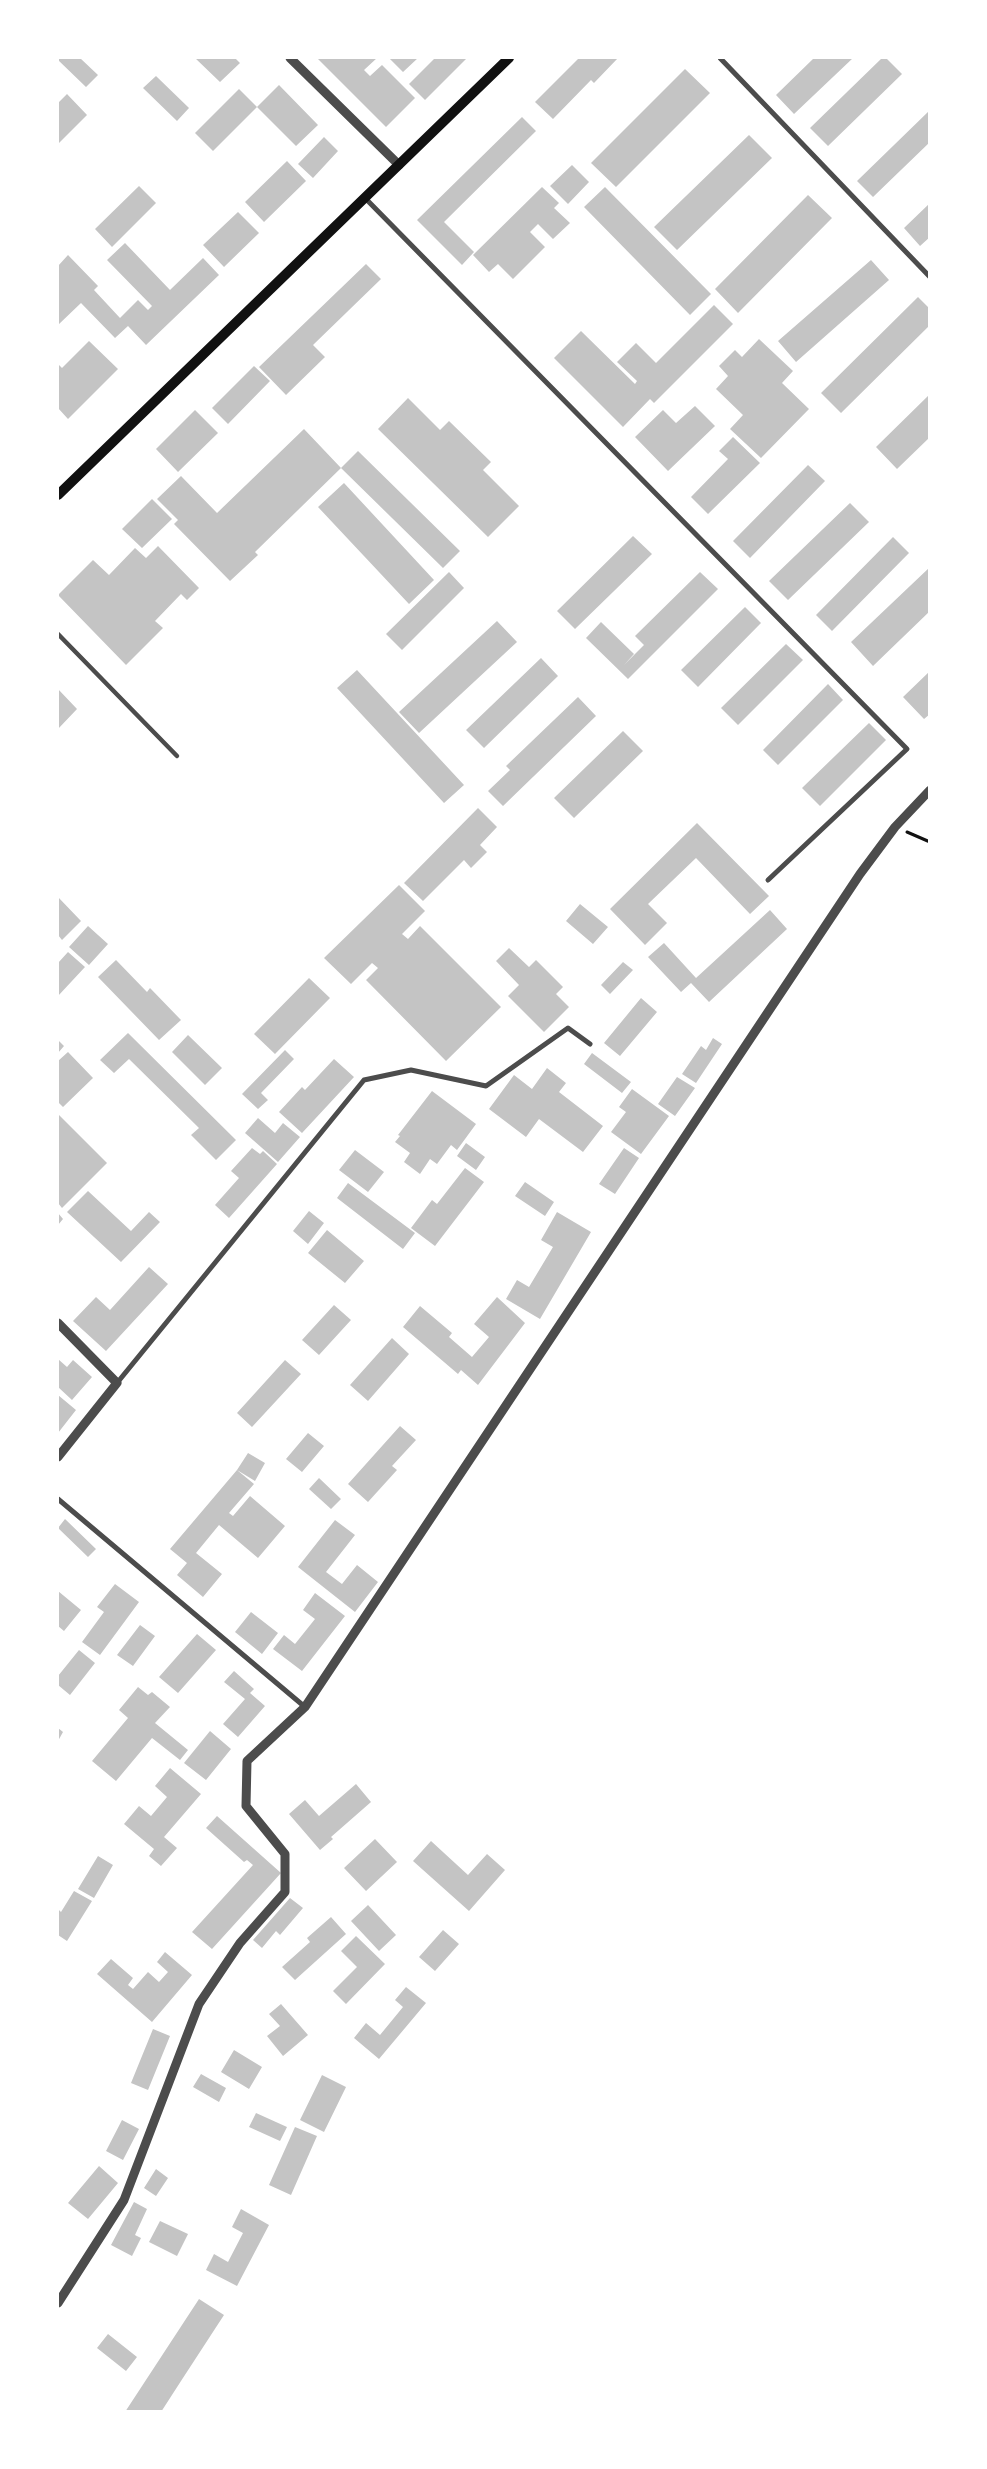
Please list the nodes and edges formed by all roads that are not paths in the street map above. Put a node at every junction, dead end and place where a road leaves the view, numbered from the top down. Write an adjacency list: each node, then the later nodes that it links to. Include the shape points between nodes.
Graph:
1 (290, 58): 4 (street)
2 (509, 58): 4 (main road)
3 (720, 58): 6 (street)
4 (399, 165): 5 (main road)
5 (365, 198): 7 (main road); 11 (street, via 907,748)
6 (930, 277)
7 (58, 495)
8 (58, 634): 9 (street)
9 (176, 756)
10 (930, 790): 17 (street, via 895,827 860,874)
11 (768, 880)
12 (590, 1044): 14 (street, via 568,1028 486,1086 411,1070 364,1080)
13 (58, 1323): 14 (street)
14 (117, 1383): 15 (street)
15 (58, 1457)
16 (58, 1499): 17 (street)
17 (305, 1707): 18 (street, via 247,1761 246,1806 285,1854 285,1892 240,1943 199,2004 124,2200)
18 (58, 2303)

